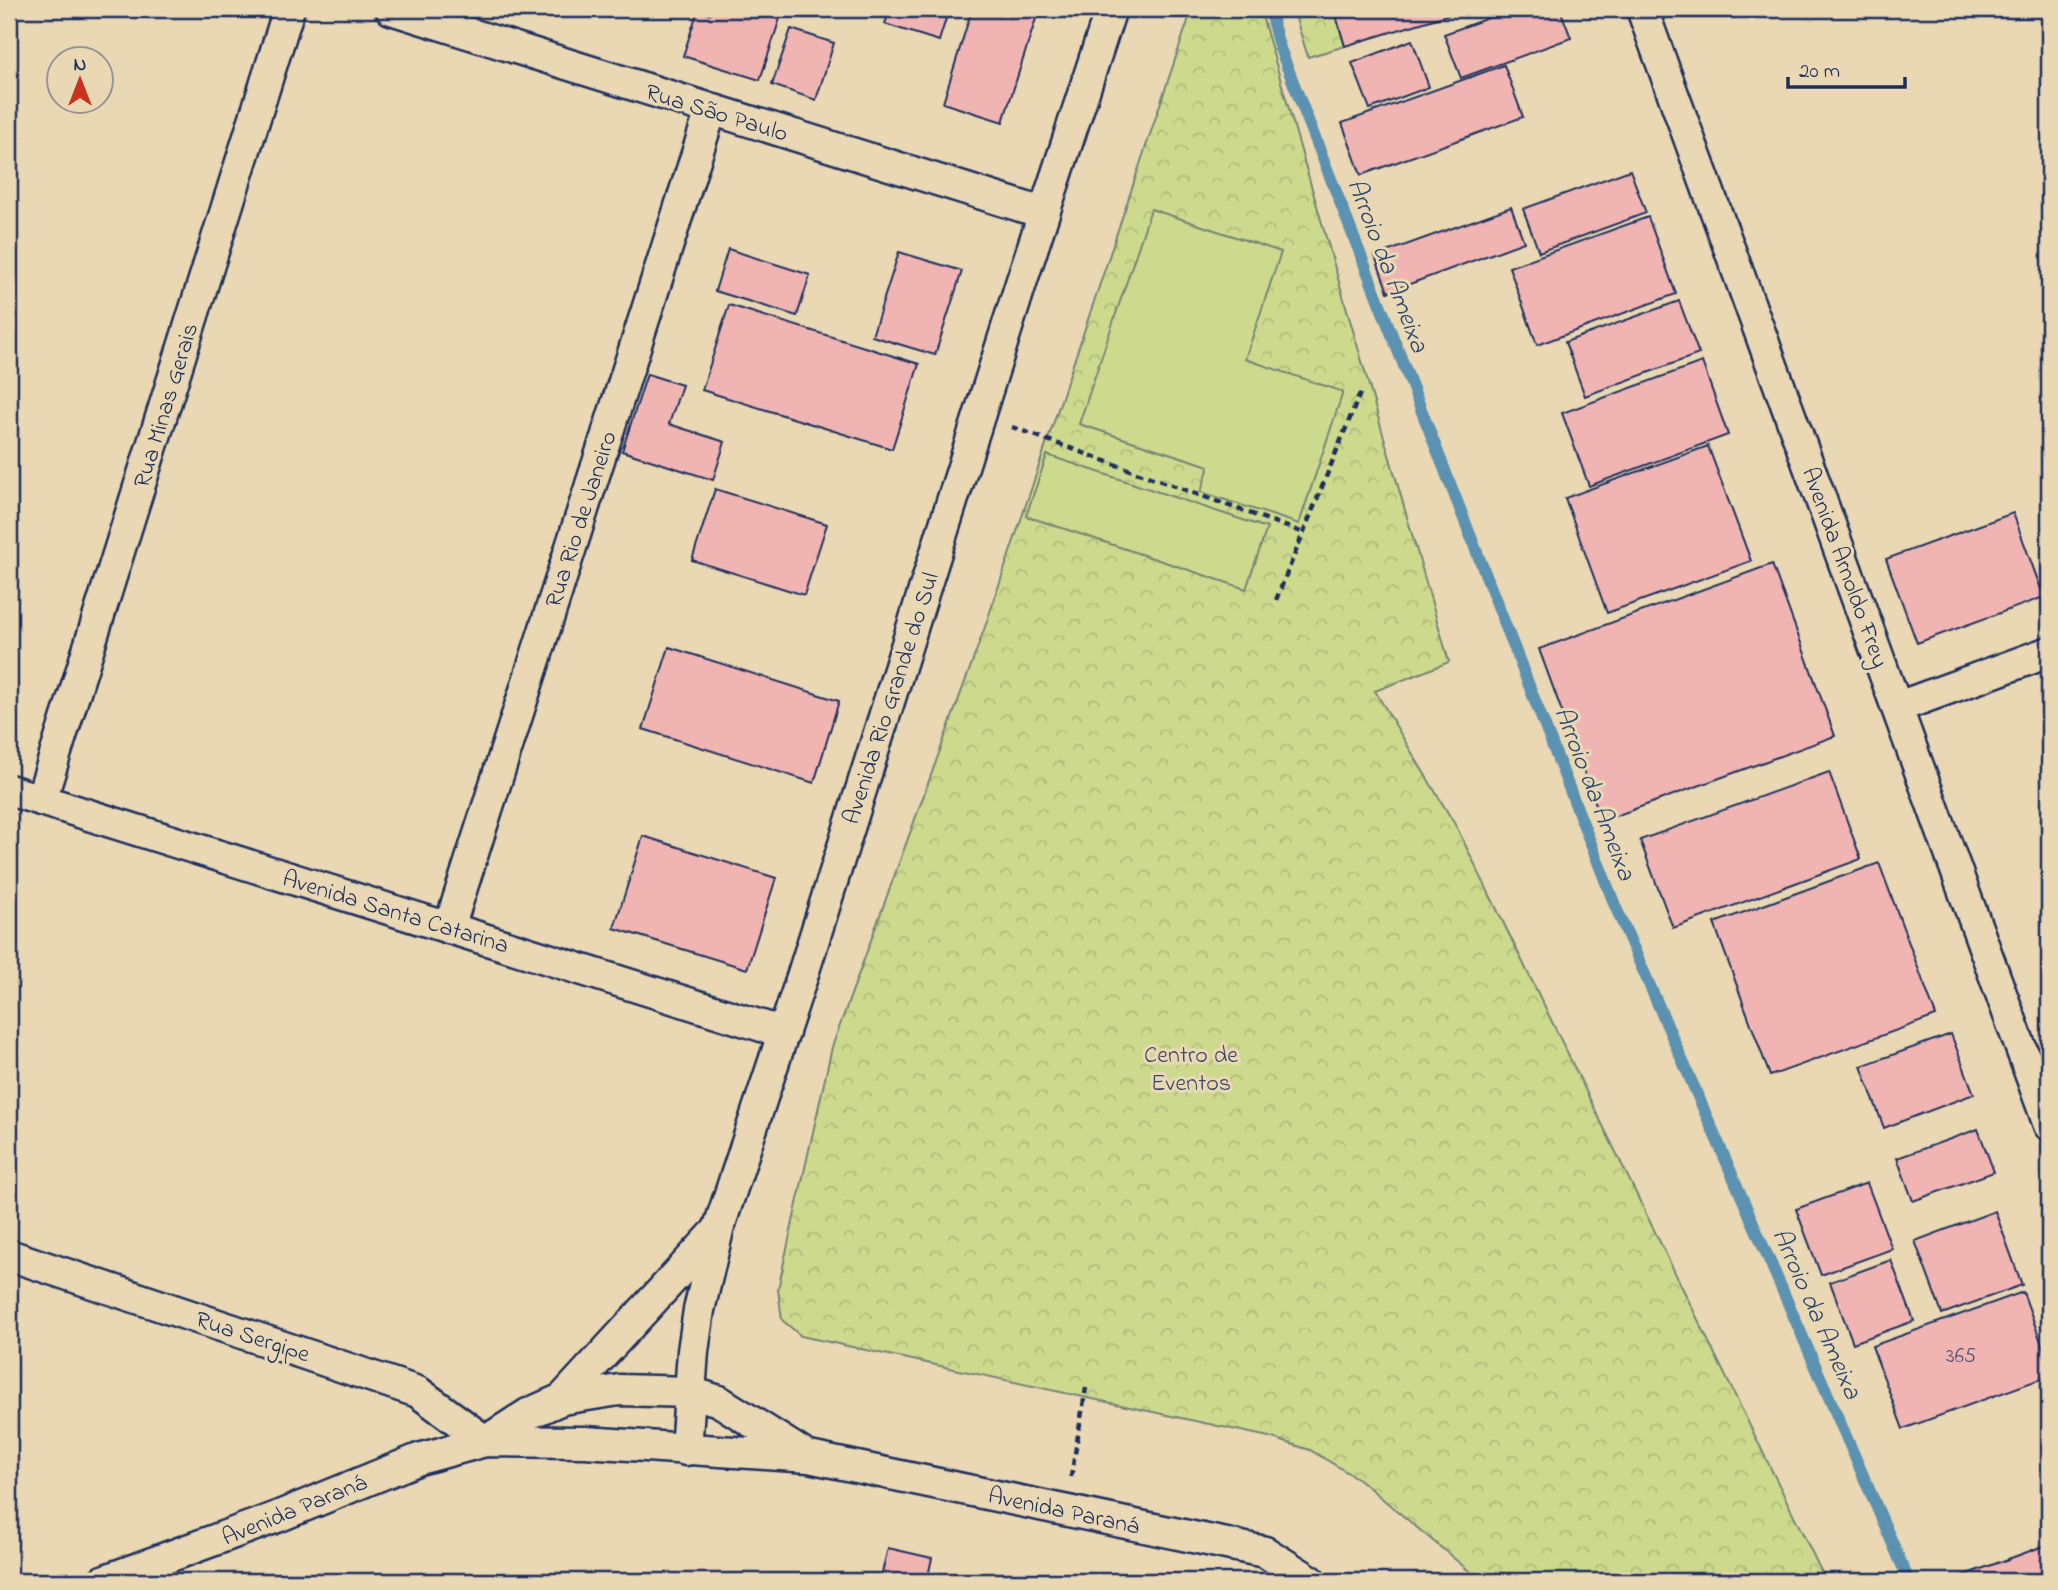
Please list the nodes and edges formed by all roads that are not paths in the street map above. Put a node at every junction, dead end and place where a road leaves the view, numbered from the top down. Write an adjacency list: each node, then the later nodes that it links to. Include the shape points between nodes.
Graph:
1 (289, 9): 10 (street, Rua Minas Gerais)
2 (391, 9): 5 (street, Rua São Paulo)
3 (1111, 9): 6 (street, Avenida Rio Grande do Sul)
4 (1642, 9): 8 (street, Avenida Arnoldo Frey)
5 (711, 110): 6 (street, Rua São Paulo); 11 (street, Rua Rio de Janeiro)
6 (1043, 213): 12 (street, Avenida Rio Grande do Sul)
7 (2049, 652): 8 (street)
8 (1898, 707): 13 (street, Avenida Arnoldo Frey)
9 (9, 790): 10 (street, Avenida Santa Catarina)
10 (41, 800): 11 (street, Avenida Santa Catarina)
11 (449, 928): 12 (street, Avenida Santa Catarina)
12 (784, 1032): 14 (street, Avenida Rio Grande do Sul)
13 (2049, 1125)
14 (718, 1230): 16 (street, Avenida Rio Grande do Sul, via 699,1310); 17 (street)
15 (9, 1255): 18 (street, Rua Sergipe, via 418,1392)
16 (690, 1392): 17 (street, Avenida Paraná, via 619,1390); 19 (street, Avenida Rio Grande do Sul); 20 (street, Avenida Paraná, via 719,1401)
17 (562, 1399): 18 (street, Avenida Paraná)
18 (485, 1441): 19 (street, Avenida Paraná); 21 (street, Avenida Paraná, via 419,1459)
19 (686, 1450): 20 (street, Avenida Paraná)
20 (809, 1457): 22 (street, Avenida Paraná, via 1265,1552)
21 (103, 1581)
22 (1311, 1581)

